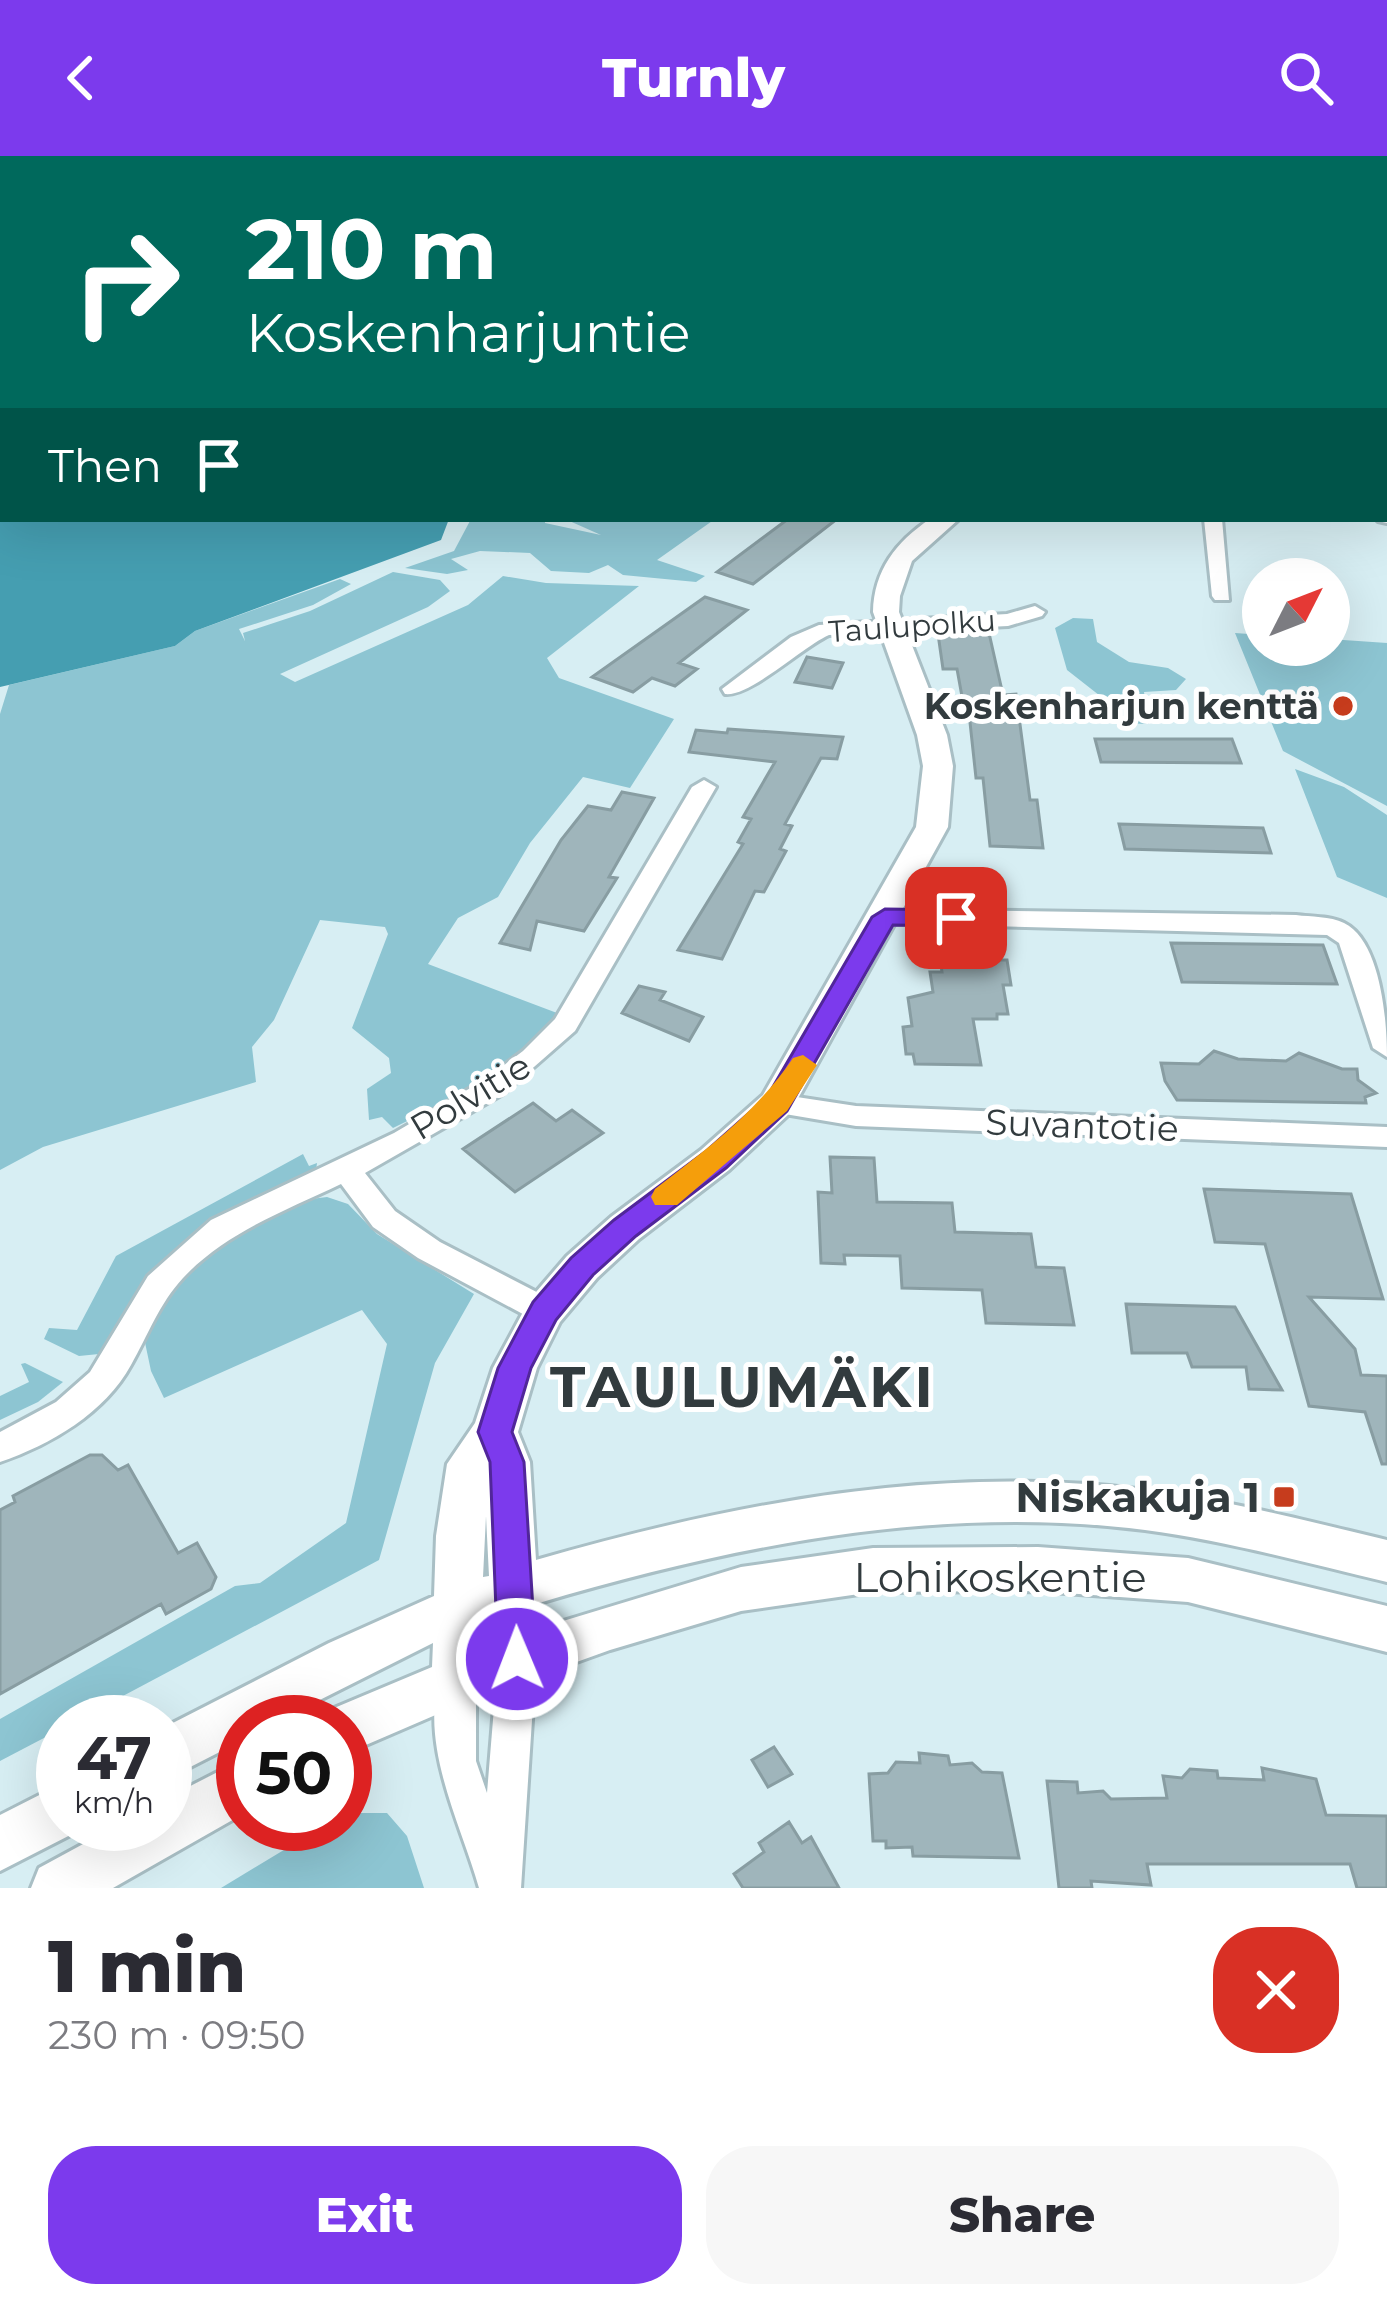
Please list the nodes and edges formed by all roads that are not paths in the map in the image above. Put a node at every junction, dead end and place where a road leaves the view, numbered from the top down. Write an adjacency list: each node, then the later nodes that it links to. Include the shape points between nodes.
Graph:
1 (943, 522): 5 (main road, via 899,556 885,591)
2 (1213, 522): 3 (street)
3 (1222, 596)
4 (1035, 612): 5 (street, Taulupolku)
5 (890, 626): 6 (street, Taulupolku, via 809,635); 8 (main road, via 932,735 938,800)
6 (733, 689)
7 (704, 787): 12 (street, Polvitie, via 542,1052 480,1096)
8 (885, 917): 9 (street, via 1334,928 1350,939); 10 (main road)
9 (1387, 1048)
10 (777, 1104): 11 (street, Suvantotie, via 856,1116); 13 (main road, via 625,1228)
11 (1387, 1137)
12 (344, 1167): 13 (street, via 384,1220); 15 (street, Polvitie, via 190,1251 144,1306 103,1382)
13 (545, 1311): 14 (main road)
14 (495, 1432): 17 (main road, via 507,1462); 18 (main road, via 470,1464)
15 (0, 1448)
16 (1387, 1561): 17 (main road, Lohikoskentie, via 1221,1521 1112,1507 909,1503 740,1526)
17 (515, 1588): 18 (main road, Lohikoskentie); 20 (main road)
18 (457, 1609): 21 (main road); 23 (main road, Lohikoskentie)
19 (1387, 1629): 20 (main road, Lohikoskentie, via 1188,1580 1038,1569 873,1570 741,1589)
20 (517, 1659): 21 (main road, Lohikoskentie); 21 (street, via 500,1888 456,1761)
21 (457, 1681): 22 (main road, Lohikoskentie)
22 (372, 1717)
23 (192, 1740)
24 (216, 1801): 27 (main road)
25 (36, 1825): 26 (main road)
26 (0, 1844)
27 (59, 1888)

